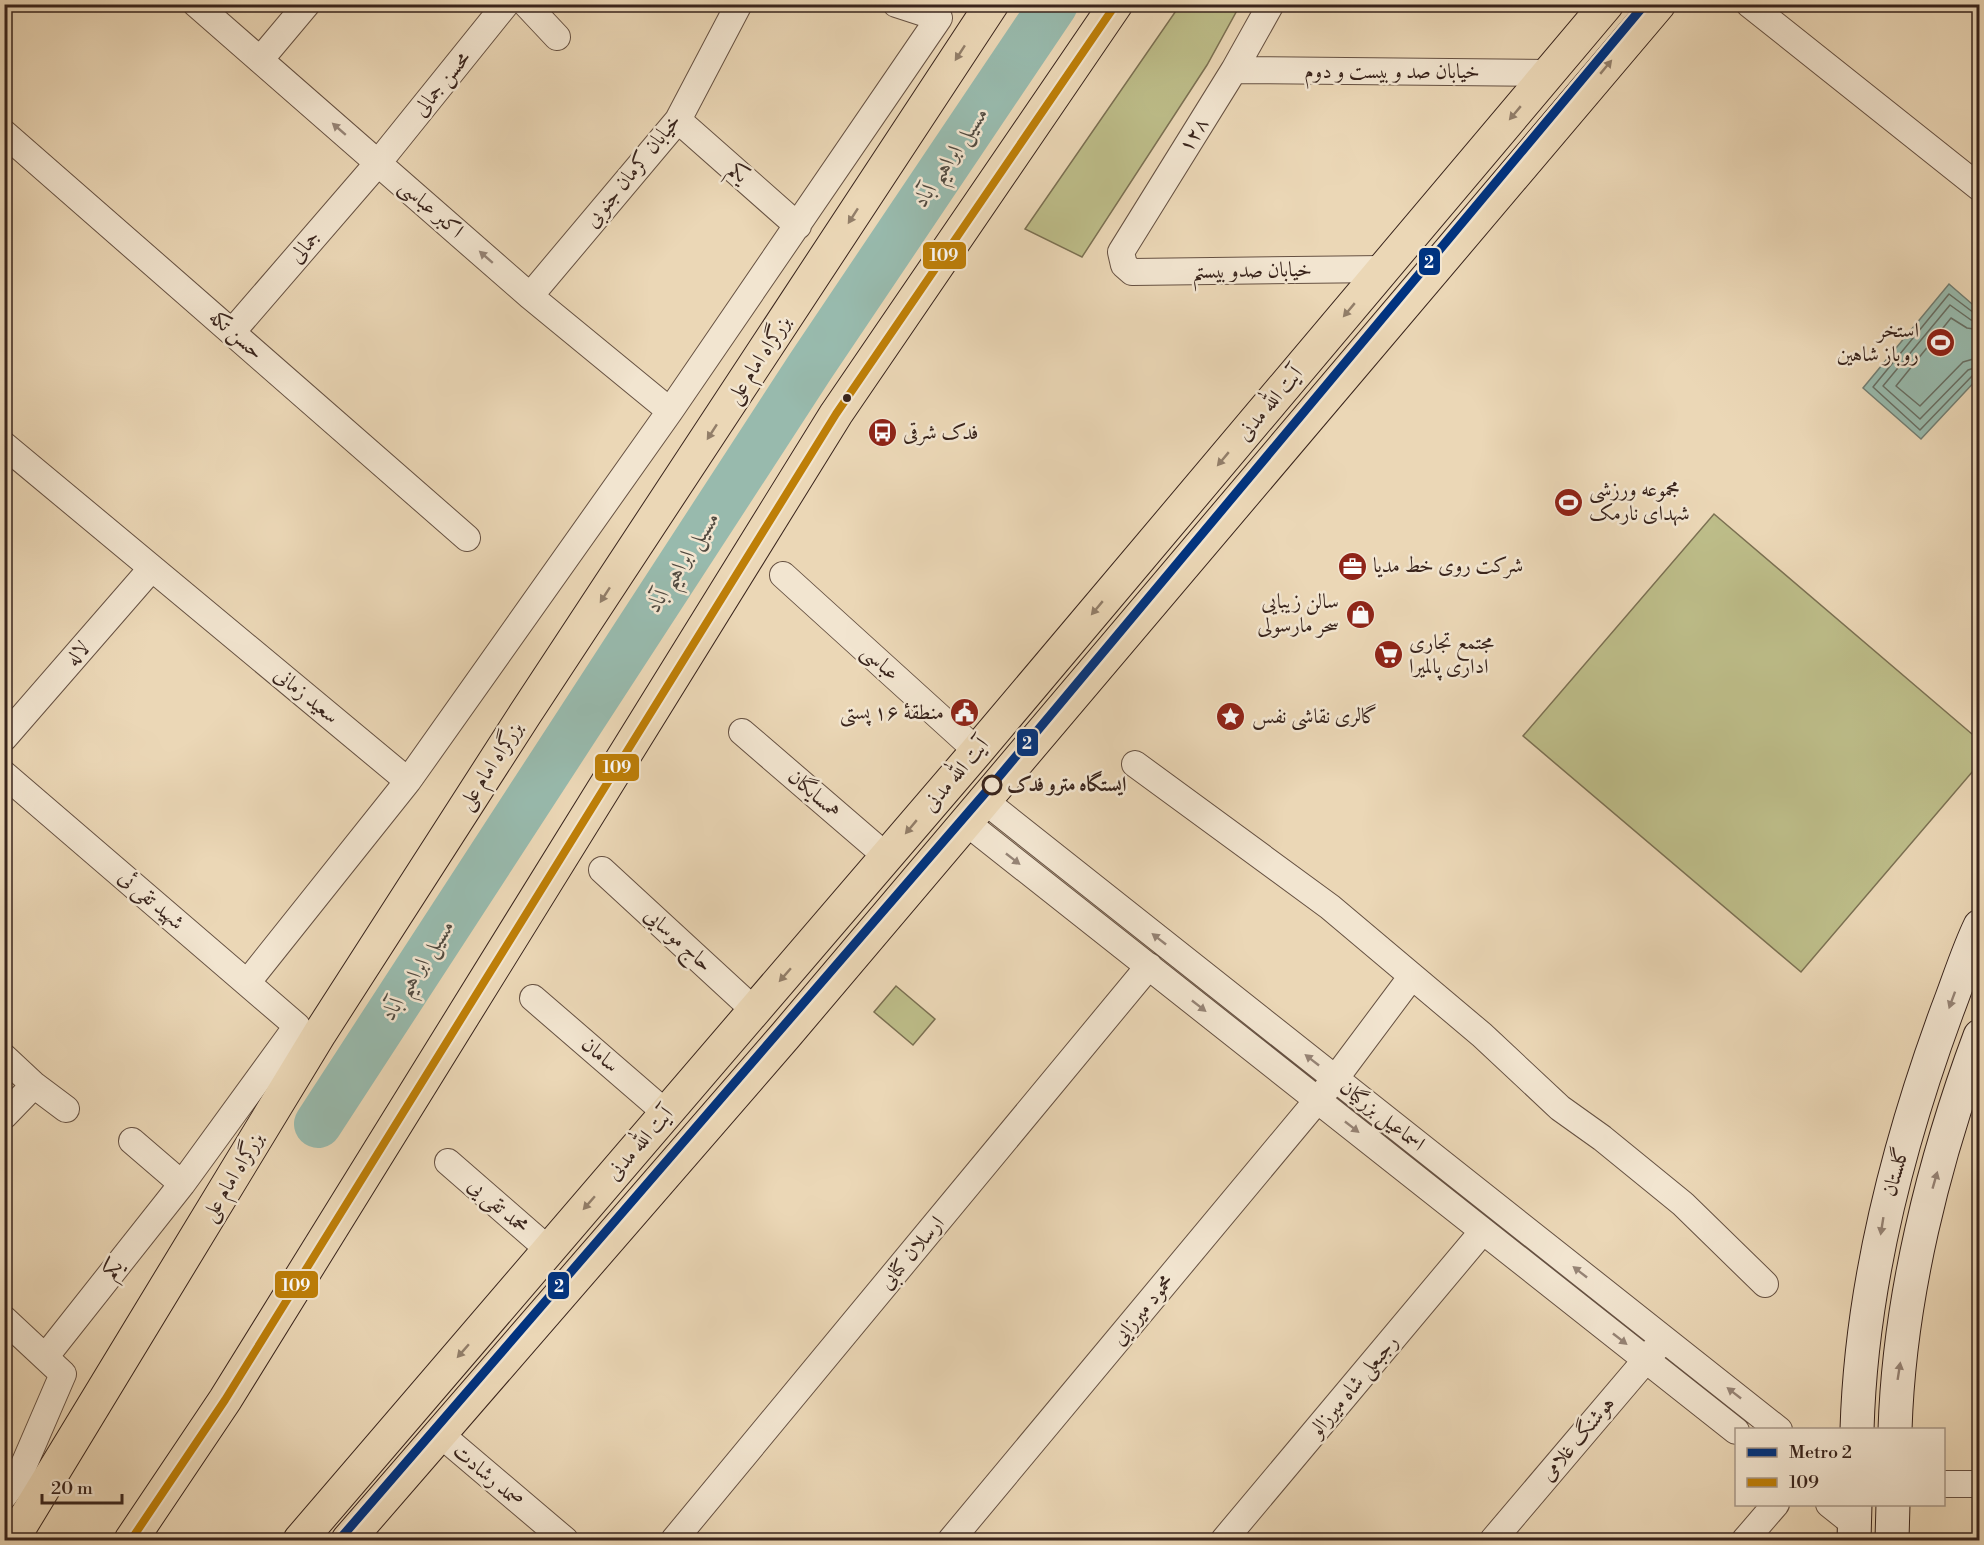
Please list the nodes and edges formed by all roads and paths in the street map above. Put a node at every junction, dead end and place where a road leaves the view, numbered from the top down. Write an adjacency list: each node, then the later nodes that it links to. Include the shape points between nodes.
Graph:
1 (196, 4): 14 (street, اکبر عباسی)
2 (307, 4): 14 (street)
3 (506, 4): 19 (street, محسن جمالی)
4 (525, 4): 13 (street)
5 (739, 4): 17 (street, خیابان کرمان جنوبی)
6 (896, 4): 21 (street, via 939,18)
7 (992, 4): 77 (main road, بزرگراه امام علی, one-way to 77, via 320,1033)
8 (1116, 4): 78 (main road, via 836,414 225,1400)
9 (1270, 4): 15 (street, ۱۲۸)
10 (1607, 4): 16 (main road, آیت الله مدنی)
11 (1659, 4): 38 (main road, آیت الله مدنی, one-way to 11)
12 (1749, 4): 20 (street)
13 (557, 37)
14 (260, 60): 19 (street, اکبر عباسی, one-way to 14)
15 (1234, 70): 16 (street, خیابان صد و بیست و دوم); 22 (street, ۱۲۸, via 1121,252)
16 (1550, 73): 23 (main road, آیت الله مدنی, one-way to 23)
17 (678, 120): 21 (street, یکم); 24 (street, خیابان کرمان جنوبی)
18 (4, 133): 25 (street, حسن تکه)
19 (378, 163): 24 (street, اکبر عباسی, one-way to 19); 25 (street, جمالی)
20 (1980, 188)
21 (798, 226): 26 (street)
22 (1124, 265): 23 (street, خیابان صدو بیستم, via 1132,272)
23 (1384, 269): 33 (main road, آیت الله مدنی, one-way to 33)
24 (531, 296): 26 (street, اکبر عباسی)
25 (232, 332): 28 (street, حسن تکه)
26 (670, 411): 36 (street)
27 (4, 445): 29 (street, سعید زمانی)
28 (467, 538)
29 (152, 569): 32 (street, لاله); 36 (street, سعید زمانی)
30 (783, 575): 33 (street, عباسی)
31 (742, 732): 39 (street, همسایگان)
32 (4, 738)
33 (977, 751): 37 (main road, آیت الله مدنی)
34 (1135, 765): 43 (street, via 1330,907)
35 (4, 774): 44 (street, شهید تقی ئی)
36 (408, 781): 44 (street)
37 (946, 787): 38 (main road); 39 (main road, آیت الله مدنی, one-way to 39)
38 (976, 812): 42 (street, اسماعیل بزرگیان, one-way to 42); 48 (main road, آیت الله مدنی); 51 (street, اسماعیل بزرگیان, one-way to 38)
39 (886, 856): 46 (main road, آیت الله مدنی, one-way to 46)
40 (602, 870): 46 (street, حاج موسایی)
41 (1980, 926): 68 (main road, گلستان, one-way to 68, via 1925,1071 1884,1217 1858,1384)
42 (1149, 966): 53 (street, اسماعیل بزرگیان, one-way to 53); 82 (street, ارسلان کتابی)
43 (1412, 976): 51 (street, محمود میرزایی); 62 (street, via 1560,1108 1683,1204)
44 (248, 983): 47 (street, شهید تقی ئی)
45 (533, 998): 55 (street, سامان)
46 (754, 1010): 48 (main road); 55 (main road, آیت الله مدنی)
47 (297, 1026): 59 (street, یکم)
48 (785, 1036): 71 (main road, آیت الله مدنی)
49 (1980, 1036): 69 (main road, گلستان, one-way to 49, via 1896,1388 1922,1225 1962,1083)
50 (4, 1057): 52 (street)
51 (1335, 1079): 53 (street, محمود میرزایی); 64 (street, اسماعیل بزرگیان, one-way to 51)
52 (34, 1085): 54 (street); 56 (street)
53 (1318, 1100): 60 (street, اسماعیل بزرگیان, one-way to 60); 83 (street, محمود میرزایی)
54 (66, 1109)
55 (666, 1113): 61 (main road, آیت الله مدنی, one-way to 61)
56 (4, 1116)
57 (132, 1141): 59 (street)
58 (448, 1162): 61 (street, محمد تقی یی)
59 (182, 1184): 65 (street, یکم)
60 (1483, 1231): 66 (street, اسماعیل بزرگیان, one-way to 66); 84 (street, رجبعلی شاه میرزالو)
61 (549, 1250): 79 (main road, آیت الله مدنی, one-way to 79)
62 (1765, 1284)
63 (4, 1319): 65 (street)
64 (1664, 1338): 66 (street, هوشنگ غلامی); 67 (street, اسماعیل بزرگیان, one-way to 64)
65 (46, 1356): 72 (street, via 61,1370 62,1378)
66 (1646, 1359): 70 (street, اسماعیل بزرگیان); 85 (street, هوشنگ غلامی)
67 (1776, 1428)
68 (1857, 1428)
69 (1895, 1428)
70 (1735, 1429)
71 (440, 1434): 80 (main road, آیت الله مدنی); 81 (street, صمد رشادت)
72 (9, 1480)
73 (1945, 1484): 74 (street)
74 (1980, 1484)
75 (1774, 1506): 86 (street)
76 (1893, 1506): 87 (main road)
77 (12, 1540)
78 (131, 1540)
79 (300, 1540)
80 (348, 1540)
81 (564, 1540)
82 (674, 1540)
83 (951, 1540)
84 (1224, 1540)
85 (1493, 1540)
86 (1745, 1540)
87 (1892, 1540)

